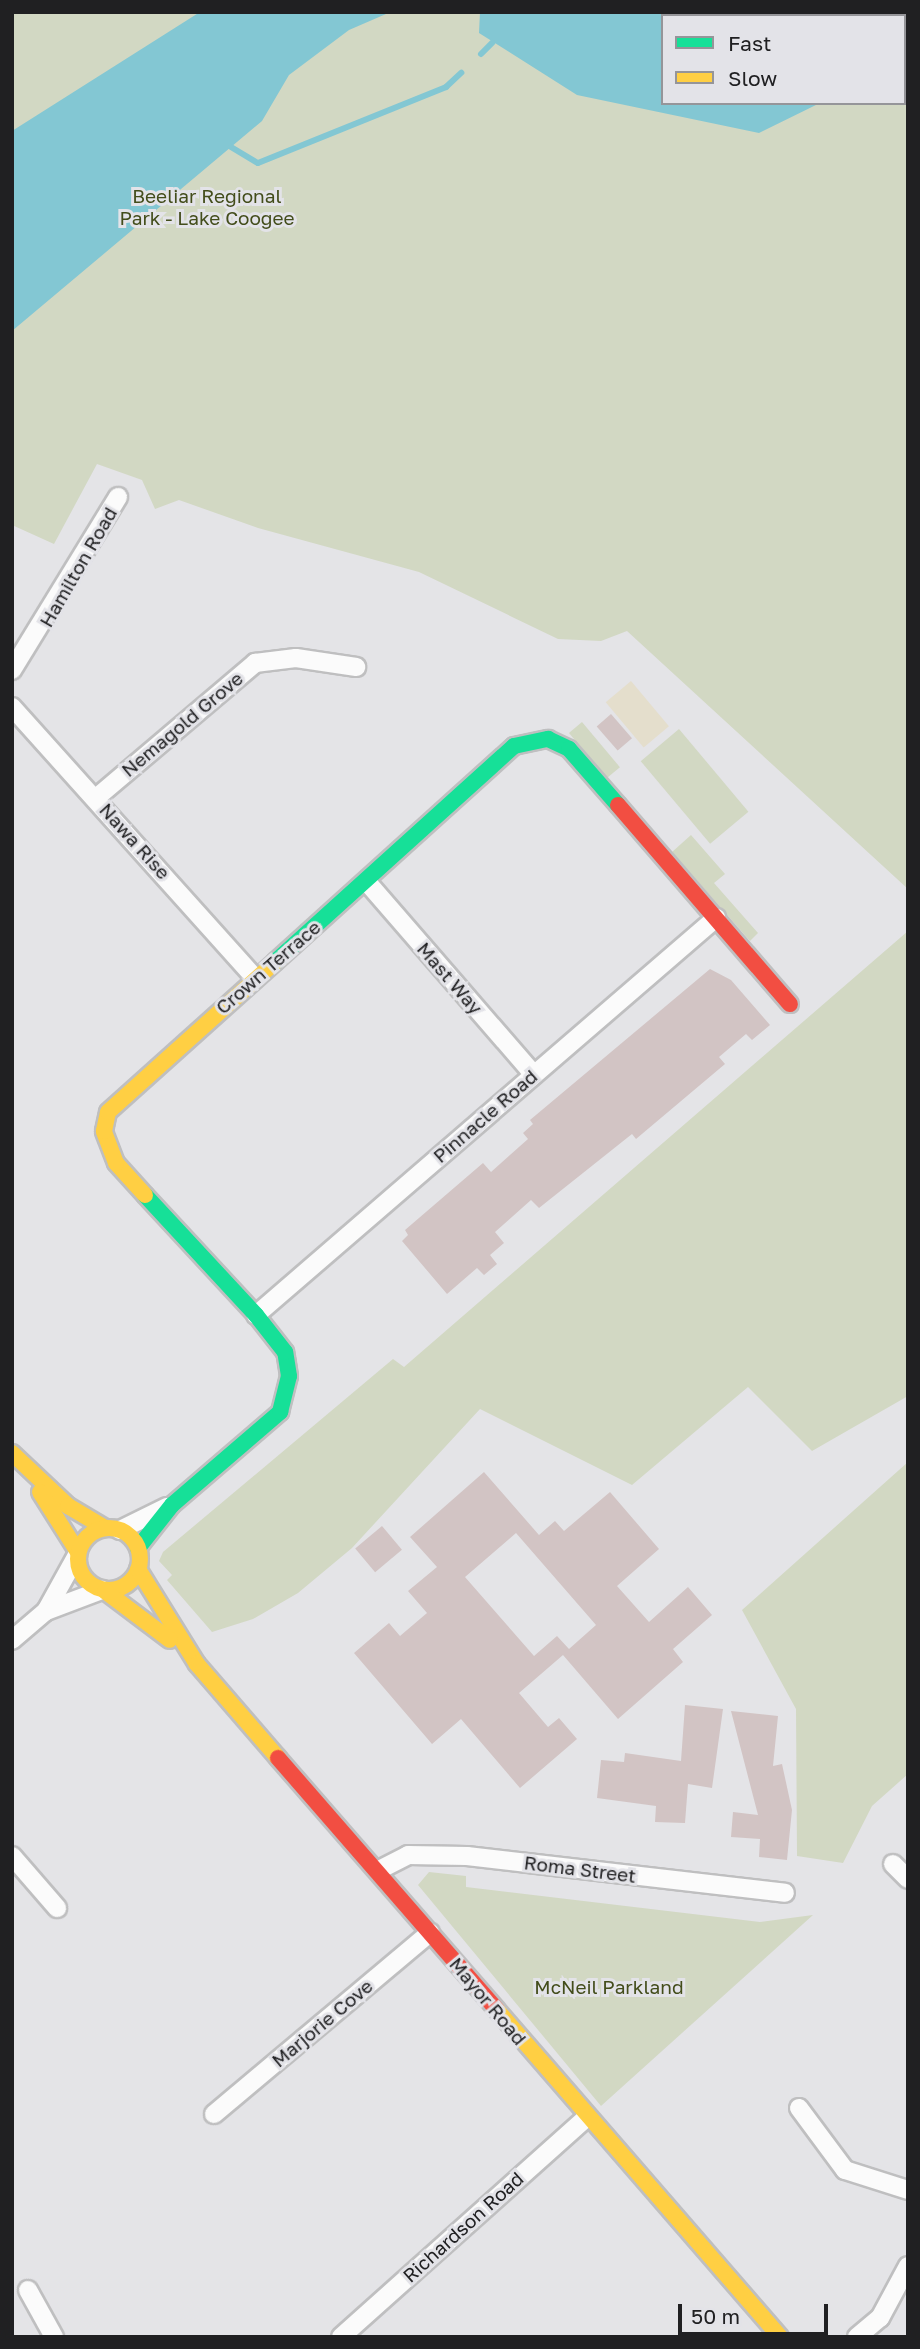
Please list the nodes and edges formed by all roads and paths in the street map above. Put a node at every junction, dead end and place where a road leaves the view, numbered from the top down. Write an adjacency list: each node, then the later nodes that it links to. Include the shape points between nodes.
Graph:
1 (118, 497): 3 (street, Hamilton Road)
2 (356, 667): 5 (street, Nemagold Grove, via 296,658 255,663)
3 (12, 670)
4 (12, 707): 5 (street, Nawa Rise)
5 (96, 798): 8 (street, Nawa Rise)
6 (367, 882): 7 (main road, Crown Terrace, via 514,746 548,739 569,749); 8 (main road, Crown Terrace); 10 (street, Mast Way)
7 (716, 918): 9 (main road, Crown Terrace); 10 (street, Pinnacle Road)
8 (255, 978): 11 (main road, Crown Terrace, via 122,1094 108,1112 104,1131 116,1163)
9 (790, 1004)
10 (534, 1074): 11 (street, Pinnacle Road)
11 (256, 1315): 13 (main road, Crown Terrace, via 285,1352 289,1376 280,1412)
12 (18, 1459): 14 (main road, via 68,1506); 16 (main road)
13 (172, 1505): 14 (street, Crown Terrace); 15 (main road, Crown Terrace)
14 (112, 1529): 15 (main road); 16 (main road, via 88,1536)
15 (138, 1548): 17 (main road)
16 (78, 1554): 18 (main road, via 79,1571); 19 (street)
17 (138, 1569): 18 (main road, via 131,1581); 21 (main road, Mayor Road)
18 (104, 1590): 19 (street); 21 (main road, Mayor Road)
19 (46, 1611): 20 (street)
20 (12, 1640)
21 (197, 1664): 24 (main road, Mayor Road)
22 (12, 1856): 27 (street)
23 (892, 1864): 25 (street)
24 (379, 1870): 26 (street, Roma Street, via 408,1855 467,1856); 28 (main road, Mayor Road)
25 (908, 1879)
26 (785, 1893)
27 (57, 1908)
28 (430, 1933): 30 (street, Marjorie Cove); 31 (main road, Mayor Road)
29 (799, 2108): 32 (street, via 845,2169)
30 (214, 2114)
31 (586, 2118): 36 (street, Richardson Road); 37 (main road, Mayor Road)
32 (908, 2190)
33 (908, 2266): 38 (street, via 880,2318)
34 (28, 2290): 35 (street)
35 (54, 2337)
36 (341, 2337)
37 (780, 2337)
38 (857, 2337)

